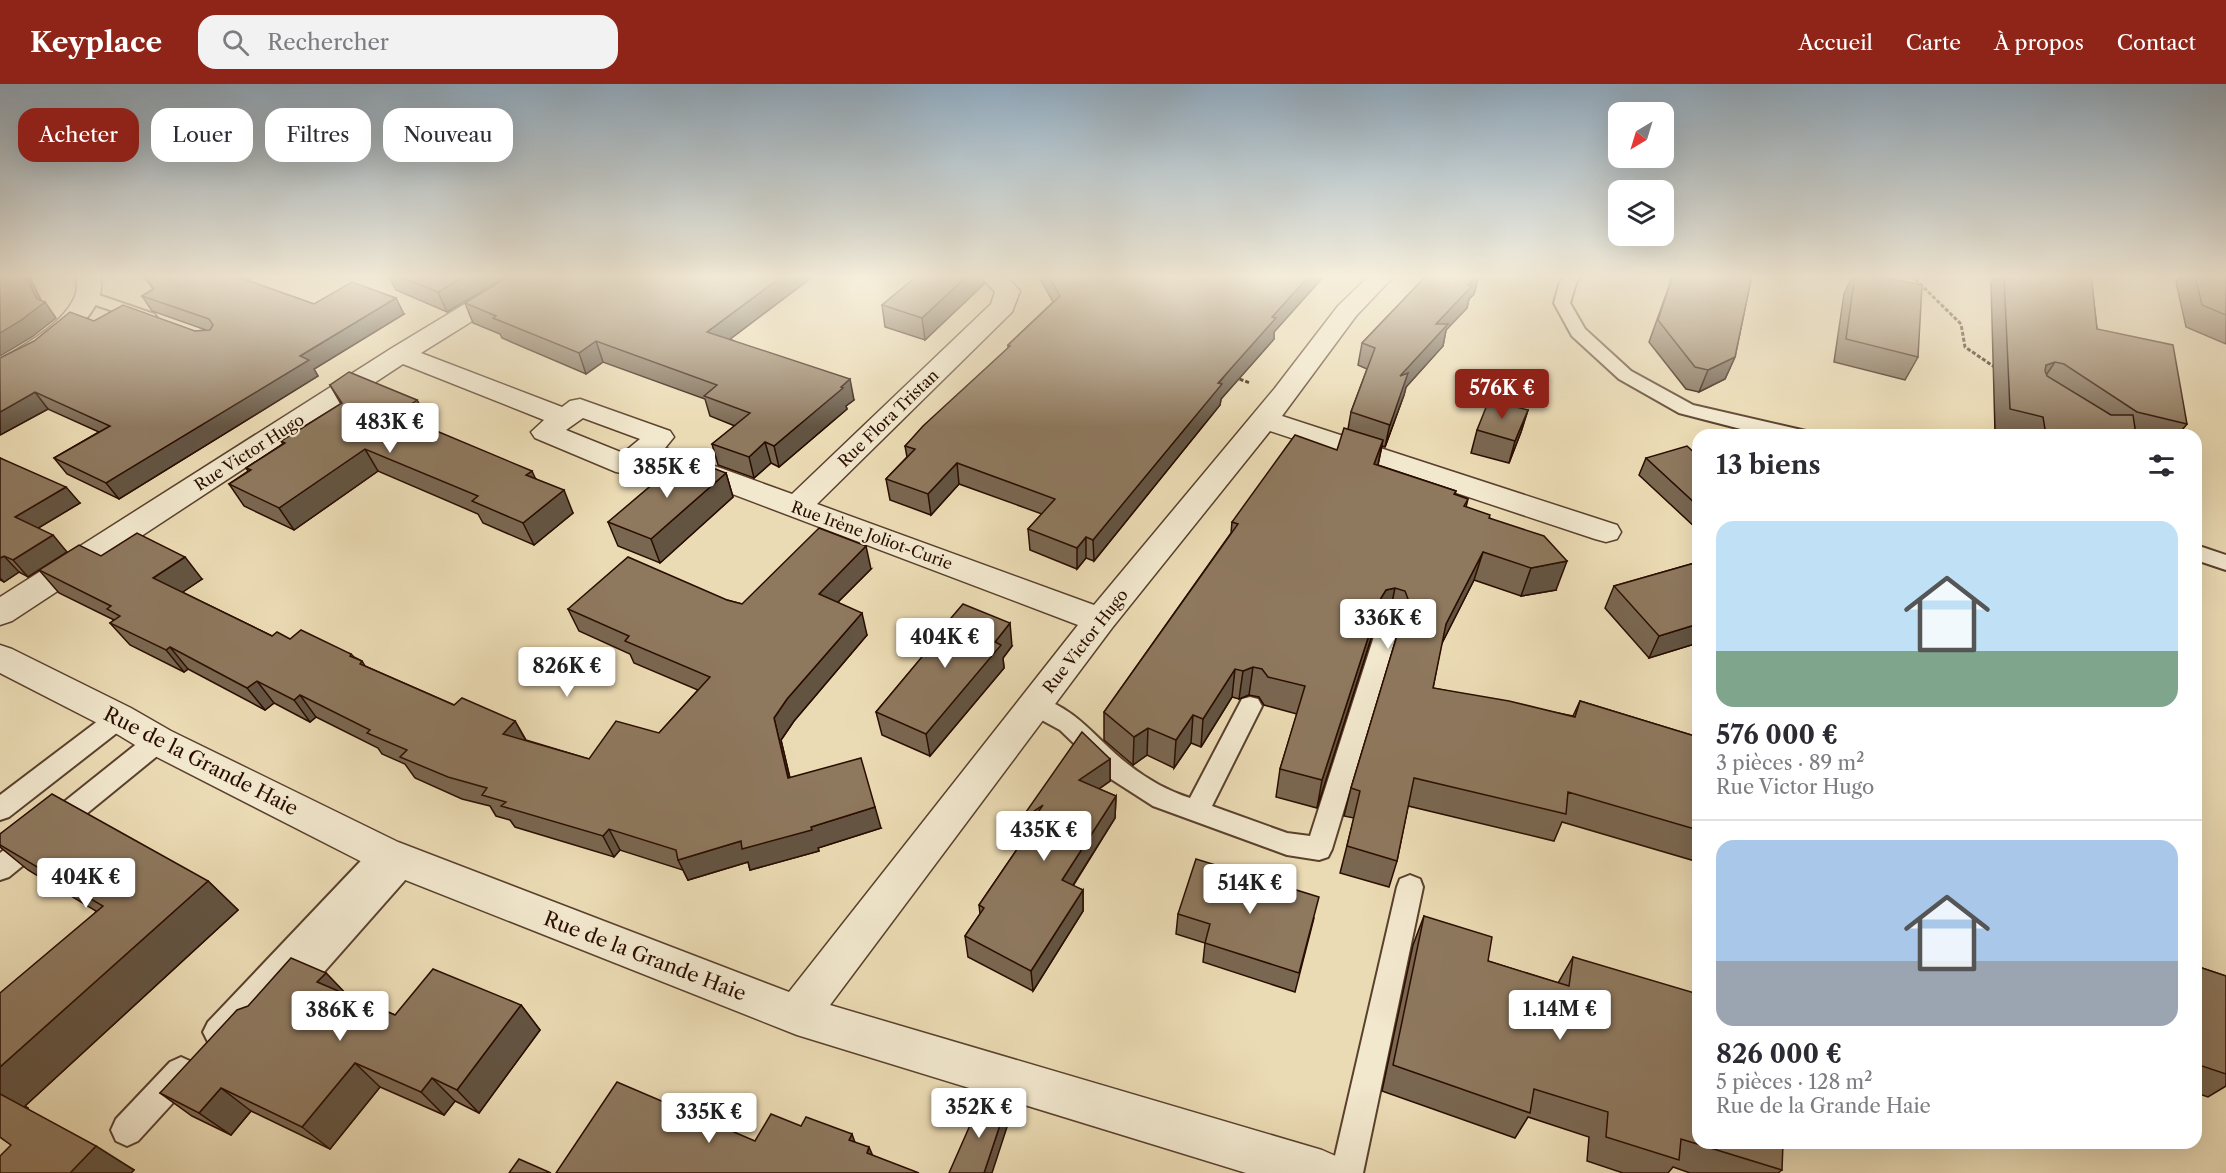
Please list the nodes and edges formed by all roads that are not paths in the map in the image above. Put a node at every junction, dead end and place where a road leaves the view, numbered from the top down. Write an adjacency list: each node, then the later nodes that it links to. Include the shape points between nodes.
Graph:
1 (65, 326): 7 (street, via 28,356)
2 (446, 326): 6 (street, Rue Victor Hugo)
3 (984, 326): 12 (street, Rue Flora Tristan)
4 (1336, 326): 9 (street, Rue Victor Hugo)
5 (1575, 326): 10 (lane, via 1625,375 1686,409)
6 (401, 354): 8 (street); 16 (street, Rue Victor Hugo)
7 (0, 370)
8 (565, 418): 11 (street, via 580,407 660,437); 11 (street, via 545,432 626,465)
9 (1263, 419): 13 (street); 17 (street, Rue Victor Hugo)
10 (1764, 429)
11 (644, 450): 12 (street, Rue Irène Joliot-Curie)
12 (796, 507): 17 (street, Rue Irène Joliot-Curie)
13 (1606, 532)
14 (2202, 554): 15 (lane)
15 (2226, 563)
16 (0, 613)
17 (1100, 620): 20 (street, Rue Victor Hugo)
18 (1388, 627): 25 (lane, via 1319,849 1287,844)
19 (0, 658): 22 (street, Rue de la Grande Haie)
20 (1035, 705): 25 (lane, via 1069,723 1120,772 1162,799); 29 (street, Rue Victor Hugo)
21 (1250, 706): 25 (lane)
22 (119, 718): 23 (street, Rue de la Grande Haie); 24 (lane)
23 (158, 741): 26 (street, Rue de la Grande Haie); 27 (lane)
24 (0, 809)
25 (1196, 812)
26 (394, 858): 29 (street, Rue de la Grande Haie); 30 (lane); 31 (lane)
27 (0, 868)
28 (1410, 887): 33 (lane)
29 (797, 1015): 32 (street, Rue de la Grande Haie)
30 (264, 1019)
31 (127, 1130)
32 (1322, 1173)
33 (1347, 1173)

